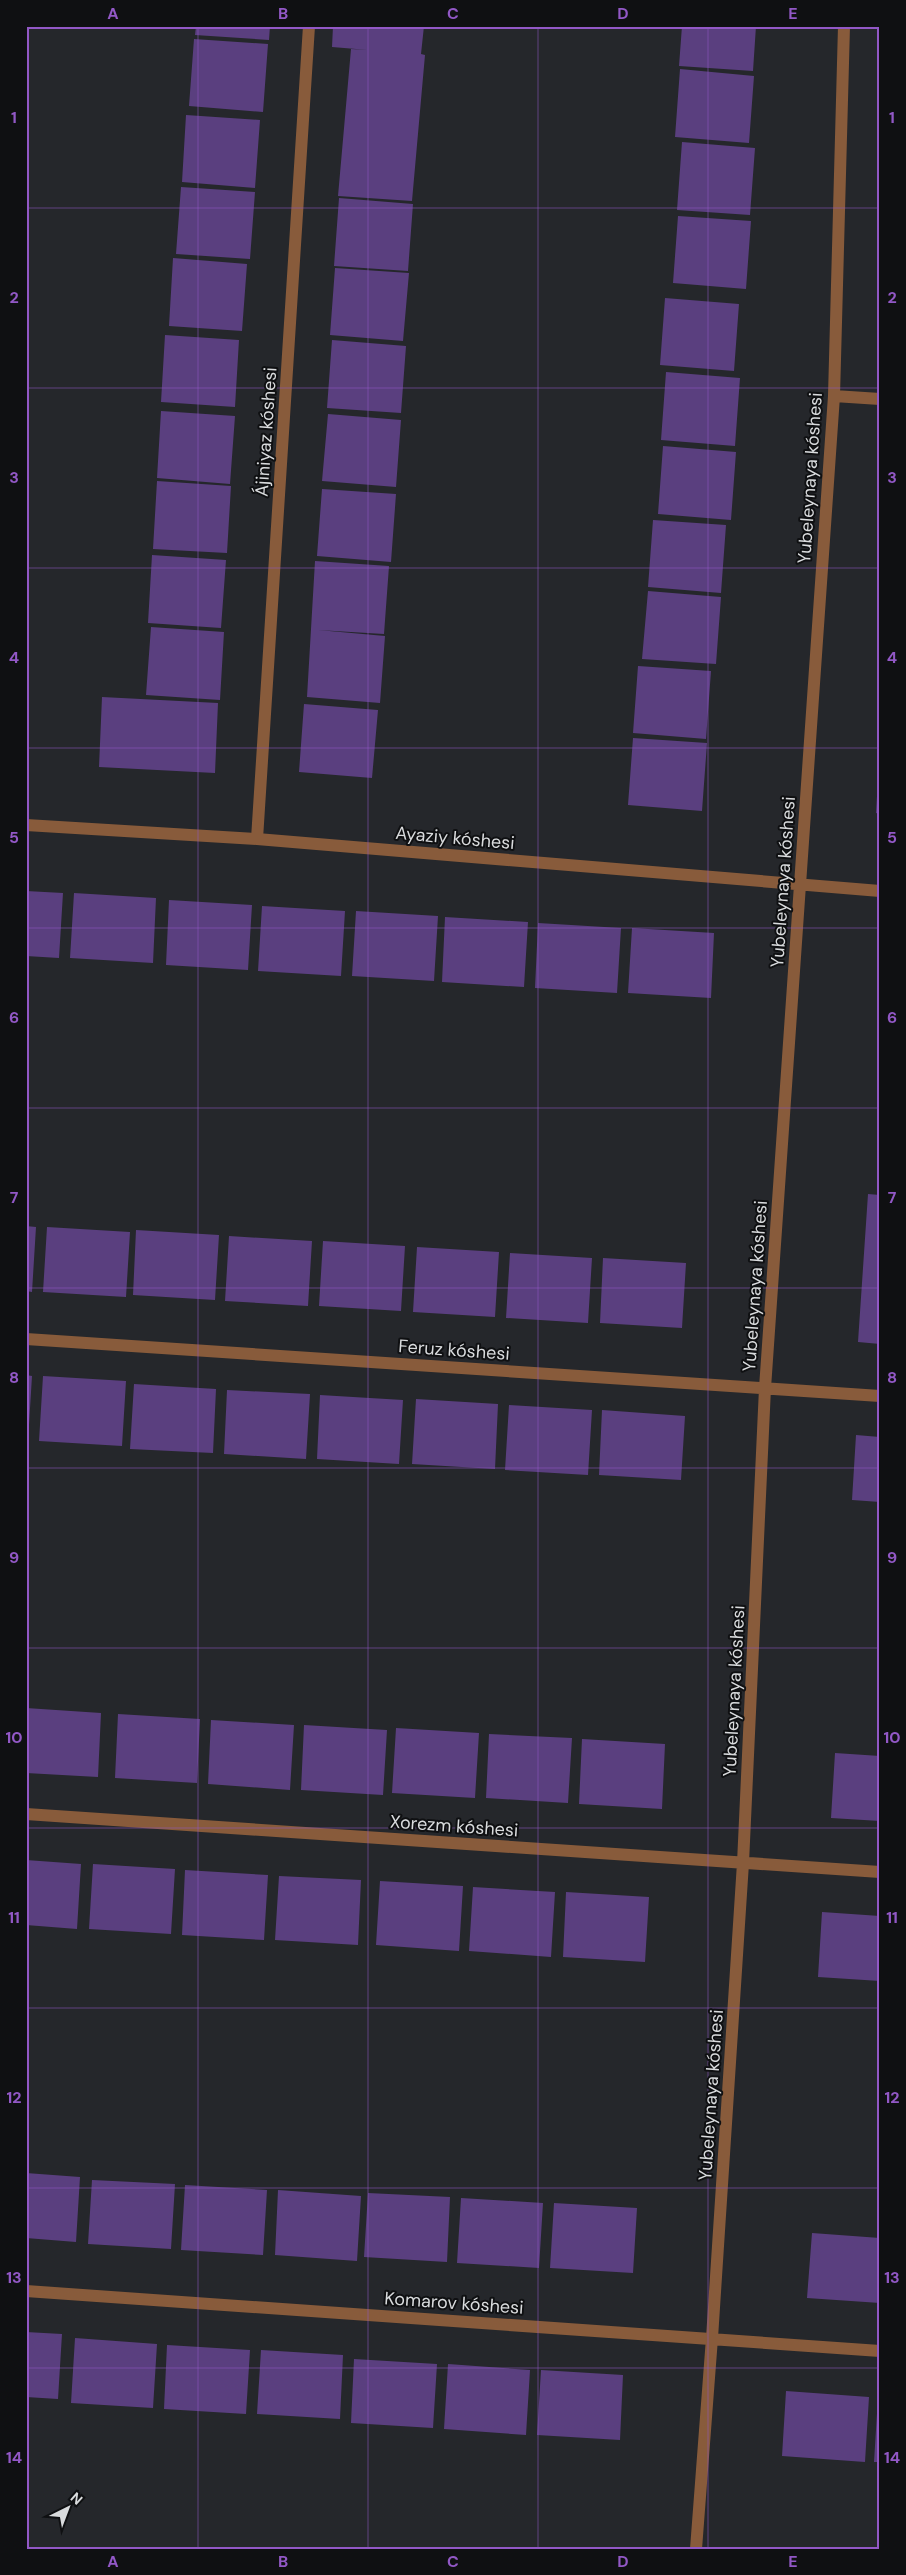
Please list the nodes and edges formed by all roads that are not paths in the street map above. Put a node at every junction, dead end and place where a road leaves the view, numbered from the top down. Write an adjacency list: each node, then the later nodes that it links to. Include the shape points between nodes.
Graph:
1 (309, 26): 6 (street, Ájiniyaz kóshesi)
2 (844, 26): 3 (street, Yubeleynaya kóshesi)
3 (834, 396): 4 (street); 7 (street, Yubeleynaya kóshesi)
4 (880, 399)
5 (26, 825): 6 (street, Ayaziy kóshesi)
6 (257, 839): 7 (street, Ayaziy kóshesi)
7 (800, 884): 8 (street, Ayaziy kóshesi); 10 (street, Yubeleynaya kóshesi)
8 (880, 891)
9 (26, 1340): 10 (street, Feruz kóshesi)
10 (765, 1388): 11 (street, Feruz kóshesi); 13 (street, Yubeleynaya kóshesi)
11 (880, 1396)
12 (26, 1814): 13 (street, Xorezm kóshesi)
13 (743, 1863): 14 (street, Xorezm kóshesi); 16 (street, Yubeleynaya kóshesi)
14 (880, 1872)
15 (26, 2291): 16 (street, Komarov kóshesi)
16 (712, 2338): 17 (street, Komarov kóshesi); 18 (street, Yubeleynaya kóshesi)
17 (880, 2351)
18 (696, 2549)

